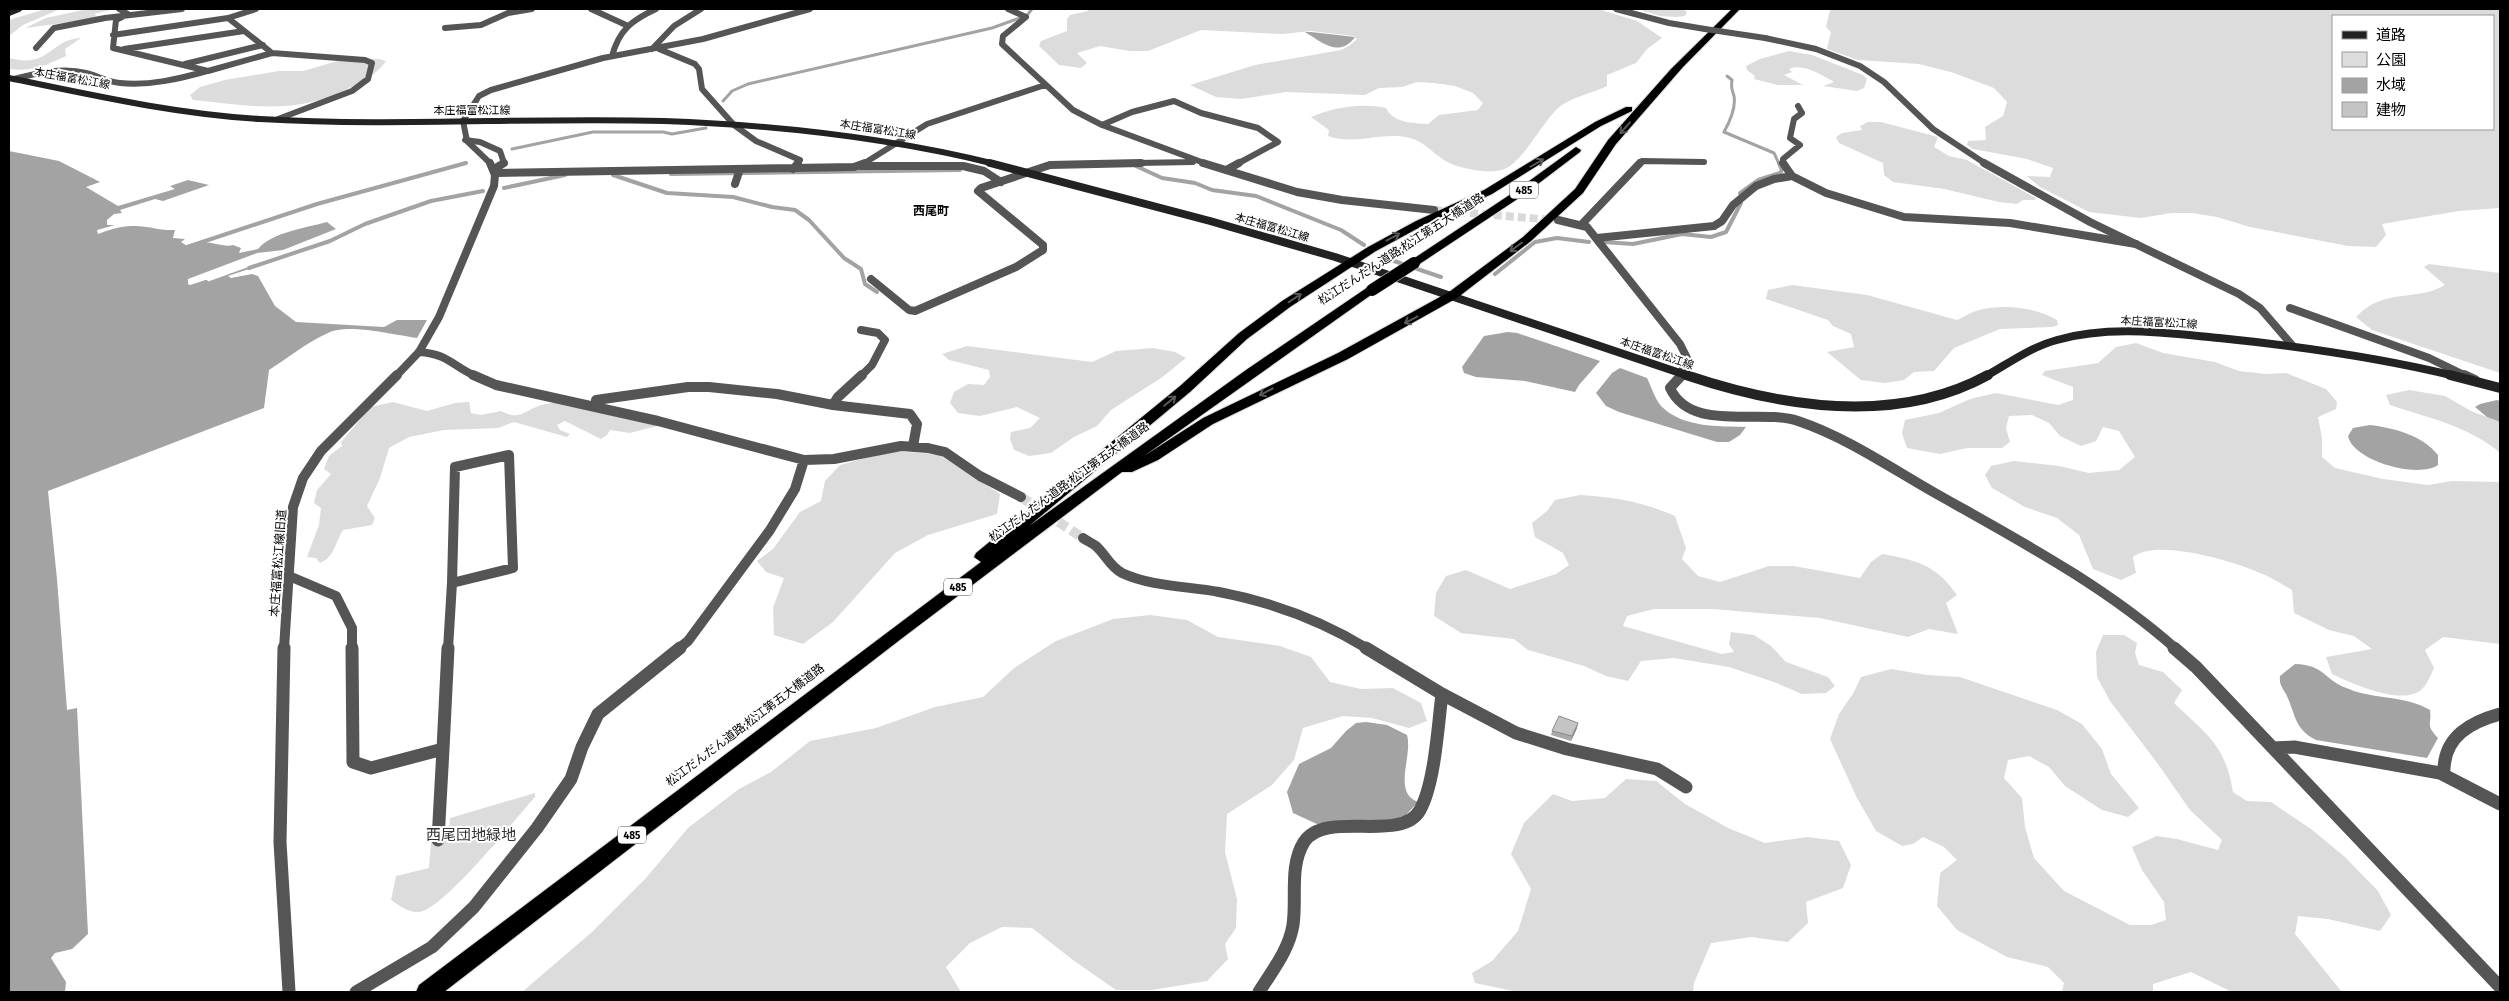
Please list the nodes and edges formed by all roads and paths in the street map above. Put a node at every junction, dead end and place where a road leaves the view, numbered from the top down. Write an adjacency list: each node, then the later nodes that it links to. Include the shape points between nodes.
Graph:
1 (19, 9): 13 (main road)
2 (119, 9): 14 (street, via 128,14)
3 (182, 9): 14 (street)
4 (256, 9): 15 (street)
5 (532, 9): 17 (street, via 508,13 481,25)
6 (591, 9): 16 (street)
7 (656, 9): 16 (street)
8 (701, 9): 22 (street, via 662,35)
9 (806, 9): 22 (street)
10 (1008, 9): 30 (street, via 1026,17 1003,36 1002,44)
11 (1616, 9): 54 (street, bridge, via 1661,21 1821,51 1866,69 1933,129 1975,158)
12 (1736, 9): 27 (highway, 松江だんだん道路;松江第五大橋道路 / 485)
13 (9, 13)
14 (125, 16): 19 (street, via 116,20); 21 (street, via 52,29)
15 (228, 18): 18 (street); 19 (street)
16 (626, 25): 25 (street, via 614,45)
17 (445, 28)
18 (244, 31): 20 (street); 23 (street)
19 (113, 35): 23 (street, via 111,46)
20 (263, 45): 24 (street); 26 (street)
21 (36, 48)
22 (656, 49): 25 (street); 35 (street, via 696,64 702,89)
23 (119, 50): 26 (street)
24 (272, 53): 28 (street); 33 (street, via 372,63 369,77 354,90)
25 (612, 56): 34 (street, via 491,90 479,96)
26 (182, 64): 28 (street)
27 (1680, 65): 32 (highway, 松江だんだん道路;松江第五大橋道路 / 485); 57 (highway, one-way to 57, via 1612,142 1579,191 1526,239)
28 (208, 71): 29 (street, via 167,82 140,83 118,83 81,72)
29 (11, 78): 33 (main road, 本庄福富松江線, via 202,113)
30 (1045, 84): 36 (street, via 1078,114); 38 (street, via 928,124)
31 (1798, 106): 47 (street, via 1802,113 1794,119 1790,138 1800,145 1782,163)
32 (1629, 109): 55 (highway, one-way to 32, via 1420,223 1488,192 1598,124); 69 (highway, 松江だんだん道路;松江第五大橋道路 / 485, bridge, via 1518,194 1280,351)
33 (278, 119): 34 (main road, 本庄福富松江線)
34 (463, 121): 35 (main road, 本庄福富松江線); 37 (street, via 462,132)
35 (734, 125): 38 (main road, 本庄福富松江線, via 815,131); 42 (street, via 756,141 800,160)
36 (1102, 126): 39 (street); 43 (street, via 1132,112 1174,101 1201,113 1258,128 1278,142)
37 (466, 140): 44 (street); 44 (street, 本庄福富松江線旧道, via 480,142 500,152 504,163)
38 (897, 143): 41 (street); 46 (main road, 本庄福富松江線)
39 (1199, 162): 43 (street); 46 (street, via 1061,164)
40 (1704, 162): 52 (street, via 1642,161)
41 (860, 166): 42 (street); 48 (street, via 963,166 984,171)
42 (793, 169): 45 (street)
43 (1228, 169): 50 (street, via 1319,196)
44 (495, 172): 45 (street); 61 (street, 本庄福富松江線旧道, via 494,186 439,317)
45 (739, 172): 49 (street)
46 (1027, 172): 48 (street); 55 (main road, 本庄福富松江線)
47 (1792, 176): 53 (street, via 1756,186 1714,226); 54 (street, via 1826,193 1904,217 2010,224)
48 (1002, 182): 56 (street, via 978,191 1042,245 1043,250 1016,267 915,311 909,310)
49 (735, 184)
50 (1434, 210)
51 (1558, 220): 52 (street)
52 (1582, 224): 53 (street)
53 (1597, 238): 62 (street, via 1680,344 1687,358)
54 (2136, 244): 60 (street, via 2239,294 2260,308)
55 (1351, 262): 57 (main road, 本庄福富松江線); 74 (highway, one-way to 55, via 1185,389 1243,336)
56 (871, 279)
57 (1453, 295): 62 (main road, 本庄福富松江線); 69 (highway, one-way to 69, via 1343,356 1208,422 1154,457)
58 (2290, 308): 63 (street, via 2429,358)
59 (861, 330): 66 (street, via 878,333 885,340 872,364)
60 (2292, 345): 62 (main road, 本庄福富松江線, via 2138,331 2096,332 2045,342 1958,390 1930,397 1854,406 1780,401); 63 (main road, 本庄福富松江線)
61 (420, 352): 68 (street, via 450,359 458,368 496,385 658,421); 72 (street, 本庄福富松江線旧道, via 321,451 303,478 293,507)
62 (1682, 374): 77 (street, via 1670,388 1672,397 1690,410 1703,414 1782,417 1805,424 1852,446 2068,569 2162,636)
63 (2476, 380): 64 (main road, 本庄福富松江線)
64 (2500, 388)
65 (596, 400): 66 (street, via 702,387 777,394)
66 (833, 405): 67 (street, via 910,414 918,425)
67 (913, 446): 68 (street, via 834,459); 70 (street, via 945,452 980,476)
68 (804, 460): 86 (street, via 795,489 770,530 688,641 598,714 571,778 537,828 474,907 432,947)
69 (1094, 485): 74 (highway, 松江だんだん道路;松江第五大橋道路 / 485)
70 (1021, 497)
71 (1083, 538): 75 (street, via 1096,546 1122,573 1152,582 1220,592 1283,609 1352,639)
72 (289, 576): 78 (street, via 336,596 352,628 353,762 371,768); 85 (street, 本庄福富松江線旧道, via 284,648 280,842)
73 (452, 583): 73 (street, via 455,467 509,455 513,568); 78 (street)
74 (822, 689): 84 (highway, 松江だんだん道路;松江第五大橋道路 / 485)
75 (1442, 694): 80 (street, via 1516,733 1567,749 1657,769); 87 (street, via 1426,794 1419,812 1393,825 1312,834 1297,859 1293,926 1284,949)
76 (2500, 714): 79 (street, via 2459,731 2443,760 2444,769)
77 (2274, 748): 79 (street, via 2294,747); 83 (street)
78 (443, 749): 82 (street)
79 (2440, 773): 81 (street)
80 (1686, 787)
81 (2500, 804)
82 (438, 840)
83 (2500, 986)
84 (434, 987)
85 (290, 992)
86 (356, 992)
87 (1259, 992)

